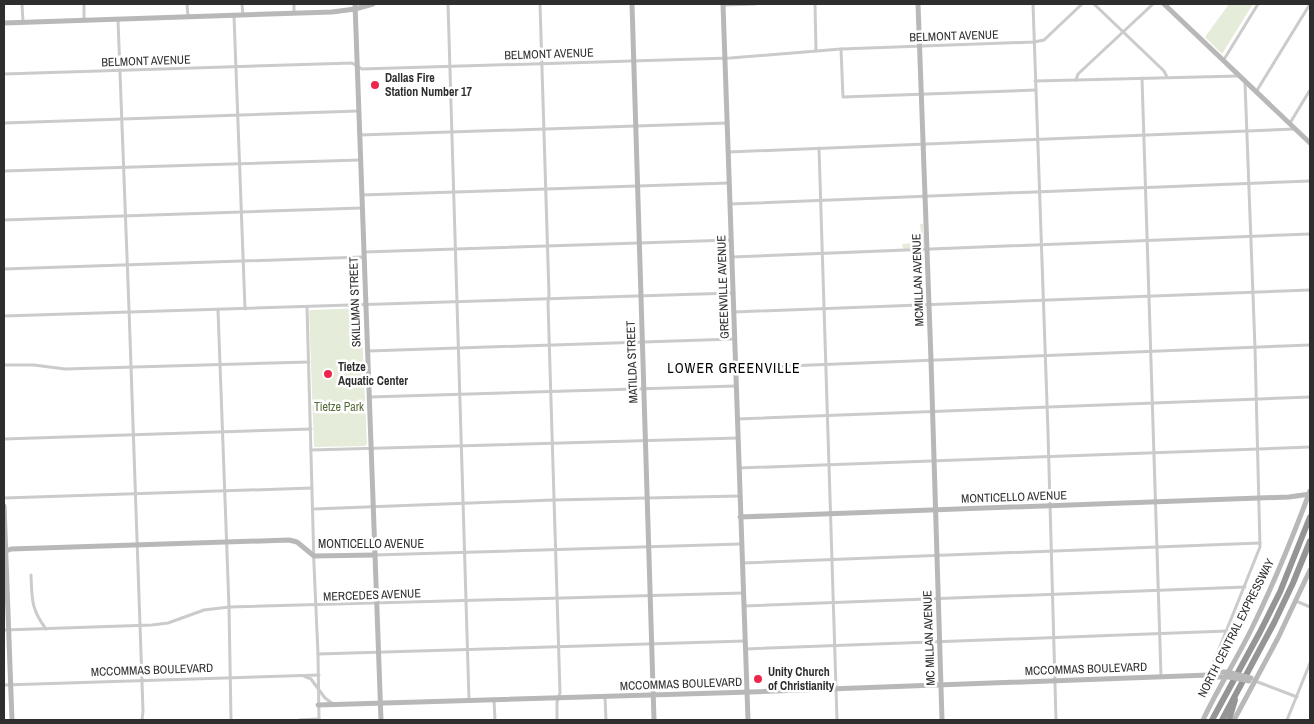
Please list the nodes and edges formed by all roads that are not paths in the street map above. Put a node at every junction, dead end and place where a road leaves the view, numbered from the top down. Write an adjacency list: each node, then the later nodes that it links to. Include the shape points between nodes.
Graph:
1 (22, 4): 28 (street)
2 (84, 4): 27 (street)
3 (187, 4): 25 (street)
4 (242, 4): 24 (street)
5 (294, 4): 22 (street)
6 (373, 4): 21 (street)
7 (448, 4): 40 (street)
8 (540, 4): 38 (street)
9 (632, 4): 36 (street, MATILDA STREET)
10 (723, 4): 11 (street); 35 (street, GREENVILLE AVENUE)
11 (756, 4)
12 (815, 4): 34 (street)
13 (918, 4): 32 (street, MCMILLAN AVENUE)
14 (1033, 4): 31 (street)
15 (1082, 4): 31 (street, BELMONT AVENUE, via 1047,38)
16 (1094, 4): 30 (street)
17 (1153, 4): 30 (street)
18 (1164, 4): 37 (street, via 1171,7)
19 (1258, 4): 37 (street)
20 (1310, 4): 52 (street)
21 (355, 6): 22 (street, via 337,12); 39 (street, SKILLMAN STREET)
22 (294, 14): 24 (street)
23 (234, 15): 24 (street); 25 (street); 41 (street)
24 (242, 15)
25 (188, 17): 26 (street)
26 (118, 19): 27 (street); 42 (street)
27 (84, 20): 28 (street)
28 (23, 22): 29 (street)
29 (4, 23)
30 (1123, 32): 45 (street); 47 (street, via 1078,74)
31 (1034, 42): 32 (street, BELMONT AVENUE); 48 (street)
32 (920, 46): 33 (street, BELMONT AVENUE); 53 (street, MCMILLAN AVENUE)
33 (842, 49): 34 (street, BELMONT AVENUE); 53 (street, via 843,97)
34 (816, 50): 35 (street, BELMONT AVENUE)
35 (726, 58): 36 (street, BELMONT AVENUE); 58 (street, GREENVILLE AVENUE)
36 (634, 60): 38 (street, BELMONT AVENUE); 60 (street, MATILDA STREET)
37 (1223, 61): 44 (street)
38 (542, 63): 40 (street, BELMONT AVENUE); 61 (street)
39 (357, 66): 40 (street, BELMONT AVENUE, via 362,69); 41 (street, BELMONT AVENUE, via 352,63); 54 (street, SKILLMAN STREET)
40 (450, 66): 64 (street)
41 (236, 67): 42 (street, BELMONT AVENUE); 55 (street)
42 (120, 70): 43 (street, BELMONT AVENUE); 56 (street)
43 (4, 74)
44 (1239, 76): 45 (street); 49 (street)
45 (1167, 77): 46 (street)
46 (1142, 78): 47 (street); 66 (street)
47 (1076, 80): 48 (street)
48 (1035, 81): 50 (street)
49 (1245, 81): 52 (street); 63 (street)
50 (1036, 90): 53 (street); 67 (street)
51 (1310, 90): 59 (street)
52 (1256, 92): 59 (street)
53 (921, 94): 69 (street, MCMILLAN AVENUE)
54 (358, 111): 55 (street); 65 (street, SKILLMAN STREET)
55 (238, 115): 56 (street); 73 (street)
56 (122, 119): 57 (street); 74 (street)
57 (4, 123)
58 (728, 123): 60 (street); 71 (street, GREENVILLE AVENUE)
59 (1290, 124): 62 (street)
60 (636, 127): 61 (street); 79 (street, MATILDA STREET)
61 (544, 129): 64 (street); 81 (street)
62 (1296, 130): 63 (street); 68 (street)
63 (1247, 131): 66 (street); 78 (street)
64 (452, 132): 65 (street); 82 (street)
65 (359, 135): 72 (street, SKILLMAN STREET)
66 (1144, 136): 67 (street); 80 (street)
67 (1038, 140): 69 (street); 83 (street)
68 (1310, 143)
69 (923, 144): 70 (street); 85 (street, MCMILLAN AVENUE)
70 (819, 148): 71 (street); 86 (street)
71 (728, 152): 77 (street, GREENVILLE AVENUE)
72 (360, 160): 73 (street); 84 (street, SKILLMAN STREET)
73 (240, 164): 74 (street); 89 (street)
74 (124, 168): 75 (street); 90 (street)
75 (4, 171)
76 (1310, 181): 78 (street)
77 (729, 184): 79 (street); 87 (street, GREENVILLE AVENUE)
78 (1249, 184): 80 (street); 93 (street)
79 (638, 187): 81 (street); 96 (street, MATILDA STREET)
80 (1146, 188): 83 (street); 95 (street)
81 (546, 189): 82 (street); 98 (street)
82 (454, 192): 84 (street); 99 (street)
83 (1040, 192): 85 (street); 97 (street)
84 (361, 195): 88 (street, SKILLMAN STREET)
85 (924, 196): 86 (street); 100 (street, MCMILLAN AVENUE)
86 (821, 201): 87 (street); 101 (street)
87 (730, 204): 94 (street, GREENVILLE AVENUE)
88 (362, 208): 89 (street); 102 (street, SKILLMAN STREET)
89 (242, 212): 90 (street); 104 (street)
90 (126, 216): 91 (street); 105 (street)
91 (4, 220)
92 (1310, 234): 93 (street)
93 (1251, 237): 95 (street); 108 (street)
94 (731, 240): 96 (street); 103 (street, GREENVILLE AVENUE)
95 (1147, 241): 97 (street); 111 (street)
96 (639, 243): 98 (street); 110 (street, MATILDA STREET)
97 (1042, 245): 100 (street); 113 (street)
98 (547, 246): 99 (street); 112 (street)
99 (455, 249): 102 (street); 114 (street)
100 (926, 249): 101 (street); 116 (street, MCMILLAN AVENUE)
101 (822, 253): 103 (street); 118 (street)
102 (363, 254): 104 (street); 115 (street, SKILLMAN STREET)
103 (732, 257): 109 (street, GREENVILLE AVENUE)
104 (244, 261): 105 (street); 120 (street)
105 (128, 264): 106 (street); 122 (street)
106 (4, 269)
107 (1310, 290): 108 (street)
108 (1252, 292): 111 (street); 128 (street)
109 (733, 293): 110 (street); 121 (street, GREENVILLE AVENUE)
110 (641, 296): 112 (street); 125 (street, MATILDA STREET)
111 (1150, 296): 113 (street); 131 (street)
112 (548, 299): 114 (street); 127 (street)
113 (1044, 300): 116 (street); 132 (street)
114 (457, 302): 115 (street); 129 (street)
115 (365, 305): 117 (street); 130 (street, SKILLMAN STREET)
116 (929, 305): 118 (street); 133 (street, MCMILLAN AVENUE)
117 (307, 308): 120 (street); 134 (street)
118 (824, 309): 121 (street); 136 (street)
119 (218, 310): 120 (street); 122 (street); 135 (street)
120 (245, 310)
121 (733, 312): 124 (street, GREENVILLE AVENUE)
122 (129, 313): 123 (street); 138 (street)
123 (4, 316)
124 (734, 339): 125 (street); 139 (street, GREENVILLE AVENUE)
125 (642, 343): 127 (street); 141 (street, MATILDA STREET)
126 (1310, 345): 128 (street)
127 (549, 346): 129 (street); 142 (street)
128 (1255, 348): 131 (street); 146 (street)
129 (458, 349): 130 (street); 143 (street)
130 (367, 351): 144 (street, SKILLMAN STREET)
131 (1151, 352): 132 (street); 147 (street)
132 (1045, 356): 133 (street); 148 (street)
133 (931, 360): 136 (street); 149 (street, MCMILLAN AVENUE)
134 (308, 362): 135 (street); 152 (street)
135 (220, 364): 138 (street); 153 (street)
136 (826, 364): 139 (street); 150 (street)
137 (4, 365): 138 (street, via 65,369)
138 (131, 367): 154 (street)
139 (735, 368): 140 (street, GREENVILLE AVENUE)
140 (736, 386): 141 (street); 151 (street, GREENVILLE AVENUE)
141 (643, 389): 142 (street); 157 (street, MATILDA STREET)
142 (550, 392): 143 (street); 158 (street)
143 (460, 395): 144 (street); 159 (street)
144 (370, 397): 161 (street, SKILLMAN STREET)
145 (1310, 397): 146 (street)
146 (1256, 399): 147 (street); 162 (street)
147 (1153, 403): 148 (street); 164 (street)
148 (1047, 407): 149 (street); 165 (street)
149 (932, 411): 150 (street); 166 (street, MCMILLAN AVENUE)
150 (828, 415): 151 (street); 167 (street)
151 (737, 419): 155 (street, GREENVILLE AVENUE)
152 (311, 429): 153 (street); 163 (street)
153 (222, 432): 154 (street); 170 (street)
154 (134, 435): 156 (street); 171 (street)
155 (738, 438): 157 (street); 168 (street, GREENVILLE AVENUE)
156 (4, 439)
157 (645, 440): 158 (street); 175 (street, MATILDA STREET)
158 (552, 443): 159 (street); 177 (street)
159 (461, 446): 161 (street); 179 (street)
160 (1310, 446): 162 (street)
161 (372, 448): 163 (street); 181 (street, SKILLMAN STREET)
162 (1258, 449): 164 (street); 176 (street)
163 (311, 450): 169 (street)
164 (1154, 452): 165 (street); 178 (street)
165 (1049, 456): 166 (street); 182 (street)
166 (934, 461): 167 (street); 184 (street, MCMILLAN AVENUE)
167 (830, 465): 168 (street); 185 (street)
168 (739, 468): 172 (street, GREENVILLE AVENUE)
169 (312, 488): 170 (street); 183 (street)
170 (224, 491): 171 (street); 189 (street)
171 (135, 494): 174 (street); 192 (street)
172 (740, 496): 175 (street); 187 (street, GREENVILLE AVENUE)
173 (1309, 496): 176 (street, MONTICELLO AVENUE); 239 (street, NORTH CENTRAL EXPRESSWAY, via 1272,585)
174 (4, 498)
175 (647, 498): 177 (street); 193 (street, MATILDA STREET)
176 (1259, 498): 178 (street, MONTICELLO AVENUE); 190 (street)
177 (553, 500): 179 (street); 195 (street)
178 (1156, 501): 182 (street, MONTICELLO AVENUE); 194 (street)
179 (462, 503): 181 (street); 198 (street)
180 (4, 506): 197 (street)
181 (374, 506): 183 (street); 199 (street, SKILLMAN STREET)
182 (1050, 506): 184 (street, MONTICELLO AVENUE); 196 (street)
183 (313, 509): 200 (street)
184 (935, 510): 185 (street, MONTICELLO AVENUE); 201 (street, MCMILLAN AVENUE)
185 (831, 514): 187 (street, MONTICELLO AVENUE); 202 (street)
186 (1310, 517): 277 (highway, NORTH CENTRAL EXPRESSWAY, via 1280,592)
187 (740, 518): 191 (street, GREENVILLE AVENUE)
188 (1310, 541): 252 (highway, via 1278,613)
189 (226, 542): 192 (street, MONTICELLO AVENUE); 200 (street, MONTICELLO AVENUE, via 289,540 297,542); 220 (street)
190 (1260, 543): 194 (street); 206 (street)
191 (741, 544): 193 (street, MONTICELLO AVENUE); 203 (street, GREENVILLE AVENUE)
192 (138, 545): 197 (street, MONTICELLO AVENUE, via 11,549); 221 (street)
193 (648, 547): 195 (street, MONTICELLO AVENUE); 210 (street, MATILDA STREET)
194 (1157, 547): 196 (street); 207 (street)
195 (555, 550): 198 (street, MONTICELLO AVENUE); 211 (street)
196 (1051, 551): 201 (street); 209 (street)
197 (5, 552): 223 (street)
198 (464, 552): 199 (street, MONTICELLO AVENUE); 213 (street)
199 (375, 555): 200 (street, MONTICELLO AVENUE); 216 (street, SKILLMAN STREET)
200 (314, 556): 217 (street)
201 (936, 556): 202 (street); 212 (street, MC MILLAN AVENUE)
202 (832, 560): 203 (street); 215 (street)
203 (742, 563): 208 (street, GREENVILLE AVENUE)
204 (1310, 570): 214 (street)
205 (31, 575): 222 (street, via 34,608)
206 (1245, 587): 207 (street); 224 (street)
207 (1159, 590): 209 (street); 225 (street)
208 (743, 593): 210 (street, MERCEDES AVENUE); 218 (street, GREENVILLE AVENUE)
209 (1052, 594): 212 (street); 226 (street)
210 (650, 596): 211 (street, MERCEDES AVENUE); 229 (street, MATILDA STREET)
211 (556, 598): 213 (street, MERCEDES AVENUE); 231 (street)
212 (938, 599): 215 (street); 228 (street, MC MILLAN AVENUE)
213 (466, 600): 216 (street, MERCEDES AVENUE); 232 (street)
214 (1296, 601): 219 (street); 244 (street, via 1272,651)
215 (834, 603): 218 (street); 230 (street)
216 (377, 604): 217 (street, MERCEDES AVENUE); 234 (street, SKILLMAN STREET)
217 (316, 605): 220 (street, MERCEDES AVENUE); 235 (street)
218 (744, 606): 227 (street, GREENVILLE AVENUE)
219 (1310, 606)
220 (229, 607): 221 (street, MERCEDES AVENUE, via 204,610 168,623); 242 (street)
221 (140, 626): 222 (street, MERCEDES AVENUE); 243 (street)
222 (46, 629): 223 (street, MERCEDES AVENUE)
223 (6, 630): 248 (street)
224 (1227, 631): 225 (street); 238 (street)
225 (1160, 633): 226 (street); 241 (street)
226 (1054, 638): 228 (street); 245 (street)
227 (745, 641): 229 (street); 233 (street, GREENVILLE AVENUE)
228 (939, 642): 230 (street); 246 (street, MC MILLAN AVENUE)
229 (651, 644): 231 (street); 253 (street, MATILDA STREET)
230 (835, 646): 233 (street); 250 (street)
231 (558, 647): 232 (street); 256 (street)
232 (467, 649): 234 (street); 258 (street)
233 (745, 649): 251 (street, GREENVILLE AVENUE)
234 (378, 652): 235 (street); 259 (street, SKILLMAN STREET)
235 (318, 654): 237 (street)
236 (1310, 663): 255 (street)
237 (318, 675): 240 (street, MCCOMMAS BOULEVARD); 249 (street)
238 (1209, 675): 239 (street, MCCOMMAS BOULEVARD, via 1213,672); 241 (street, MCCOMMAS BOULEVARD)
239 (1228, 675): 244 (street, MCCOMMAS BOULEVARD, bridge); 276 (street, NORTH CENTRAL EXPRESSWAY)
240 (301, 676): 242 (street, MCCOMMAS BOULEVARD); 249 (street, via 311,679)
241 (1161, 676): 245 (street, MCCOMMAS BOULEVARD)
242 (230, 677): 243 (street, MCCOMMAS BOULEVARD); 264 (street)
243 (142, 680): 248 (street, MCCOMMAS BOULEVARD); 263 (street)
244 (1252, 680): 255 (street, MCCOMMAS BOULEVARD); 280 (street)
245 (1055, 681): 246 (street, MCCOMMAS BOULEVARD); 275 (street)
246 (940, 684): 250 (street, MCCOMMAS BOULEVARD); 274 (street, MC MILLAN AVENUE)
247 (4, 685): 248 (street, MCCOMMAS BOULEVARD)
248 (11, 685): 262 (street)
249 (318, 688): 260 (street); 261 (street)
250 (836, 689): 251 (street, MCCOMMAS BOULEVARD); 273 (street)
251 (747, 692): 253 (street, MCCOMMAS BOULEVARD); 272 (street, GREENVILLE AVENUE)
252 (1237, 692): 278 (highway); 279 (highway)
253 (653, 695): 254 (street, MCCOMMAS BOULEVARD); 271 (street, MATILDA STREET)
254 (605, 696): 256 (street, MCCOMMAS BOULEVARD); 270 (street)
255 (1296, 697): 281 (street)
256 (558, 698): 257 (street, MCCOMMAS BOULEVARD); 269 (street)
257 (494, 699): 258 (street, MCCOMMAS BOULEVARD); 268 (street)
258 (469, 700): 259 (street, MCCOMMAS BOULEVARD)
259 (380, 703): 260 (street, MCCOMMAS BOULEVARD); 267 (street, SKILLMAN STREET)
260 (334, 704): 261 (street, MCCOMMAS BOULEVARD)
261 (318, 705): 266 (street)
262 (12, 720)
263 (142, 720)
264 (231, 720)
265 (299, 720): 266 (street)
266 (319, 720)
267 (381, 720)
268 (494, 720)
269 (557, 720)
270 (606, 720)
271 (654, 720)
272 (748, 720)
273 (837, 720)
274 (942, 720)
275 (1056, 720)
276 (1203, 720)
277 (1212, 720)
278 (1222, 720)
279 (1229, 720)
280 (1234, 720)
281 (1287, 720)

